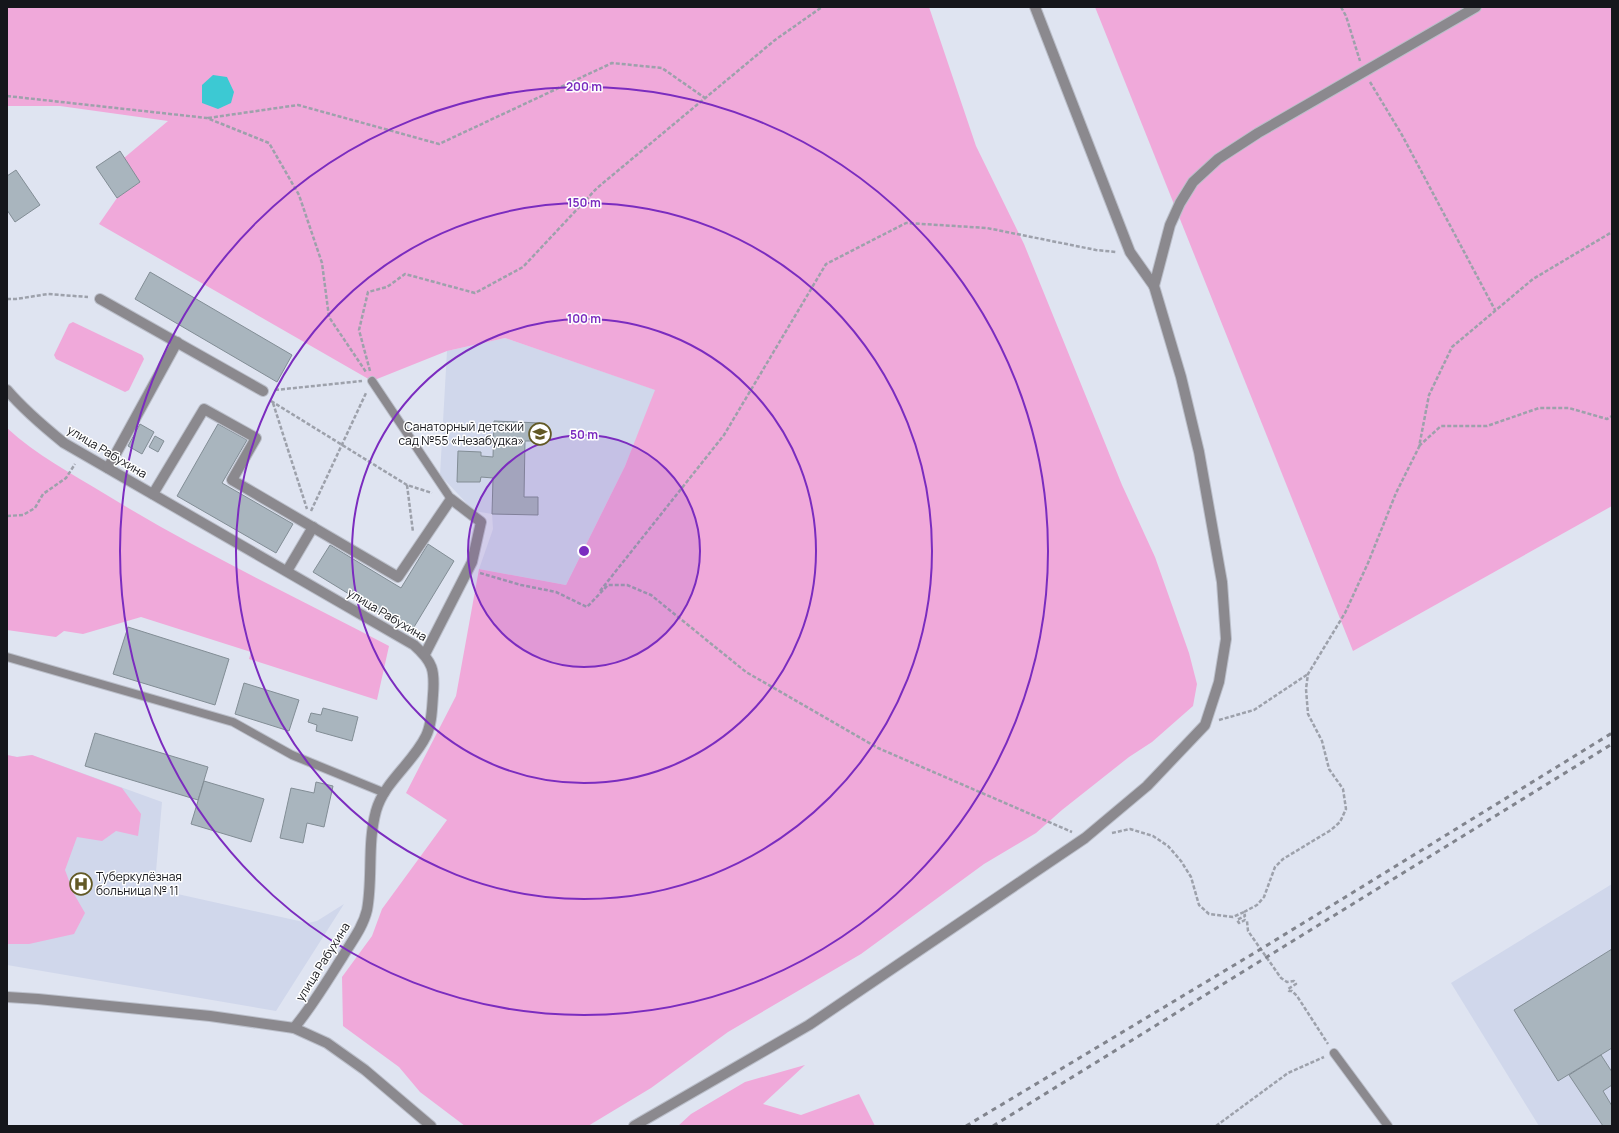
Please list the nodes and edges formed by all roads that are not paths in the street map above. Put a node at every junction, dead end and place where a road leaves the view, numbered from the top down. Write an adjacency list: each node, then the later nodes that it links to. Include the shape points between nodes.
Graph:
1 (1035, 7): 3 (street, via 1130,252)
2 (1476, 7): 3 (street, via 1258,133 1218,159 1193,182 1180,203 1170,225)
3 (1154, 286): 21 (street, via 1181,377 1199,452 1222,582 1226,639 1219,682 1205,725 1147,786 1085,838 809,1025)
4 (100, 299): 5 (street)
5 (177, 342): 8 (street); 9 (street)
6 (372, 380): 11 (lane)
7 (7, 390): 9 (street, улица Рабухина, via 42,426 64,443)
8 (263, 391)
9 (108, 468): 10 (street, улица Рабухина)
10 (153, 494): 12 (street, via 204,409 256,438 232,480); 13 (street, улица Рабухина)
11 (451, 499): 12 (street, via 398,577); 14 (street, via 481,522 472,562)
12 (314, 527): 13 (street)
13 (287, 571): 14 (street, улица Рабухина, via 414,644)
14 (425, 654): 16 (street, улица Рабухина, via 432,666 434,682 432,714 427,736)
15 (7, 657): 16 (lane, via 233,722 292,755)
16 (385, 792): 18 (street, улица Рабухина, via 376,810 371,835 370,886 360,930 311,1008)
17 (7, 997): 18 (street, via 210,1016)
18 (294, 1028): 20 (street, via 327,1043 365,1070)
19 (1334, 1053): 22 (lane)
20 (431, 1126)
21 (634, 1126)
22 (1388, 1126)

